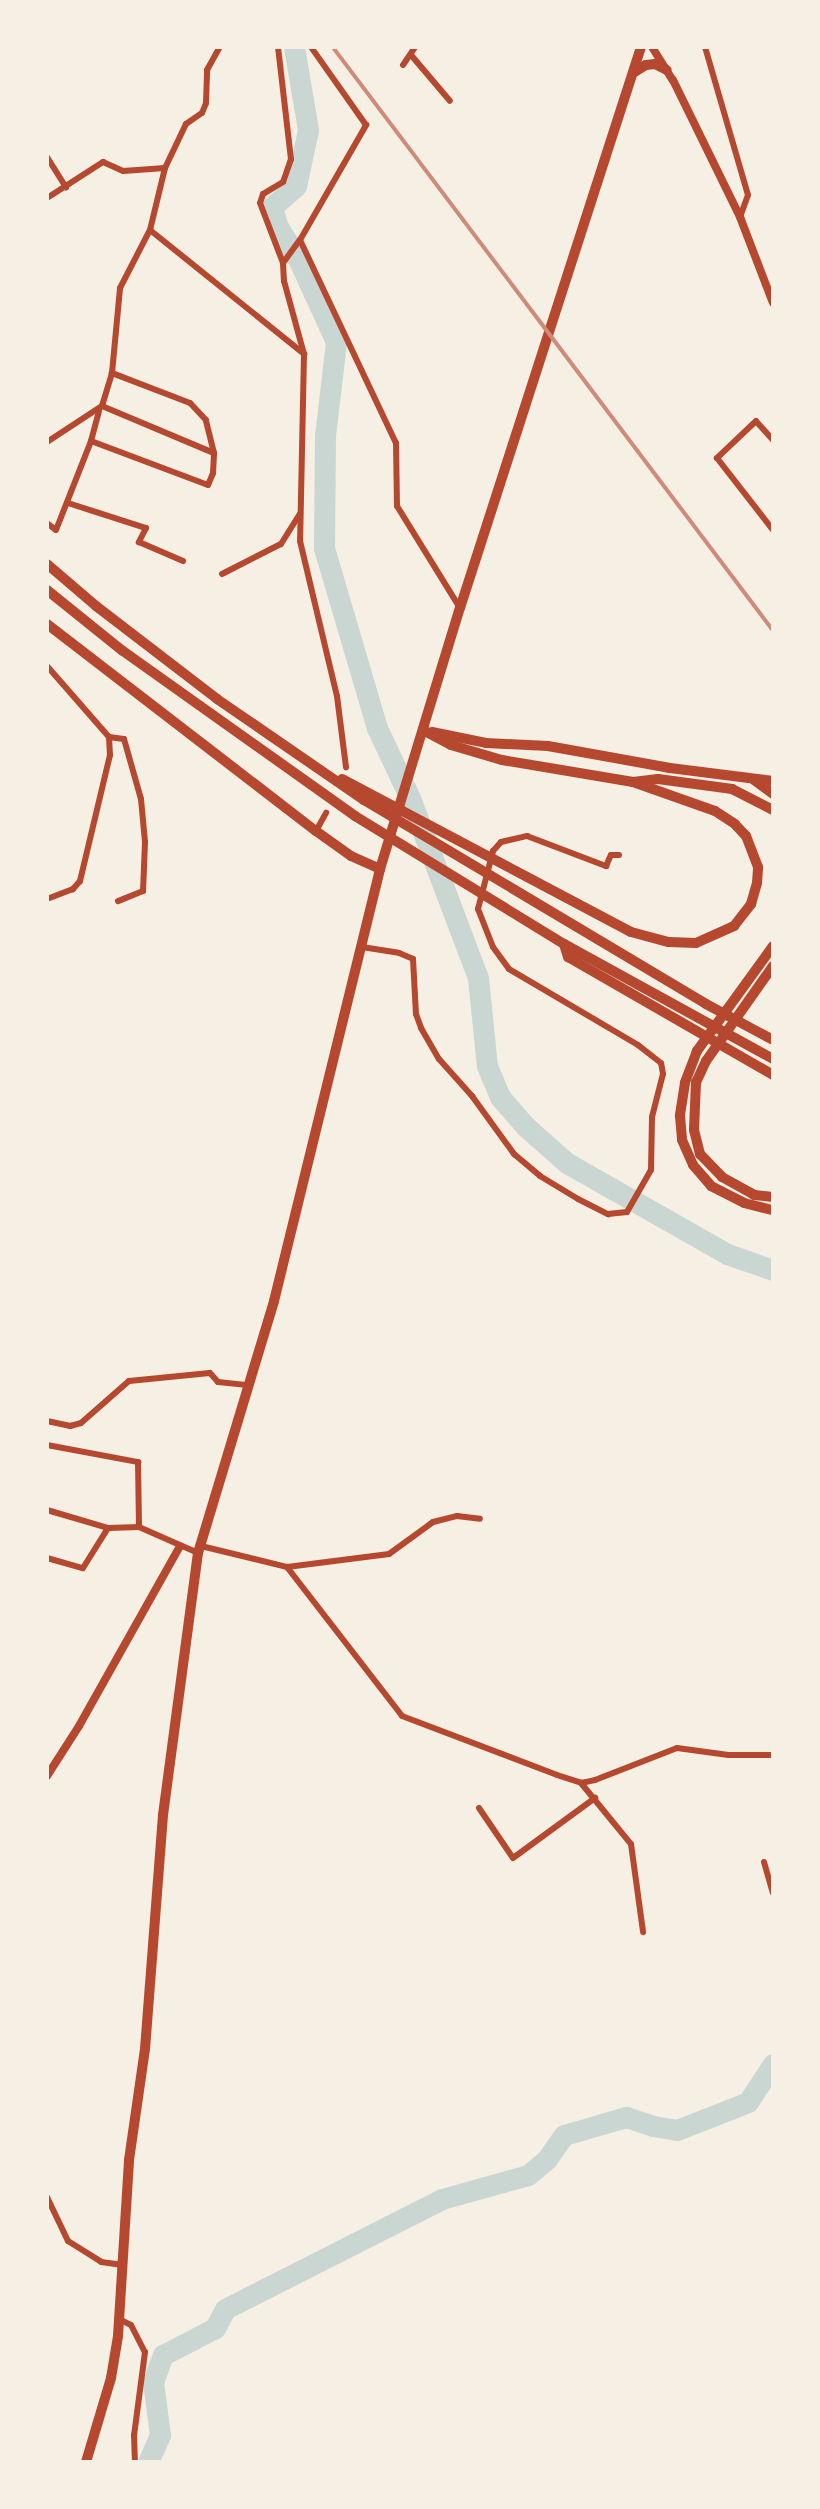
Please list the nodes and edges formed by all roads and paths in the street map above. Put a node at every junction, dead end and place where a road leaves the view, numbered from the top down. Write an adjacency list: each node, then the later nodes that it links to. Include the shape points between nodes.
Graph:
1 (219, 47): 14 (street, via 207,70 202,113 186,124)
2 (278, 47): 20 (street, via 291,159 283,182 263,194 260,203)
3 (311, 47): 19 (street, via 366,125)
4 (415, 47): 8 (street)
5 (641, 47): 11 (main road)
6 (652, 47): 10 (street)
7 (705, 47): 17 (street, via 748,195)
8 (411, 55): 9 (street); 12 (street)
9 (403, 65)
10 (667, 70): 11 (main road, via 654,64); 17 (street)
11 (632, 74): 37 (main road)
12 (450, 101)
13 (47, 157): 15 (street)
14 (165, 168): 15 (street, via 123,171 103,162); 18 (street)
15 (66, 188): 16 (street)
16 (47, 198)
17 (740, 217): 21 (street)
18 (150, 230): 22 (street); 23 (street, via 120,288)
19 (300, 240): 20 (street); 37 (street, via 396,443 397,506)
20 (283, 262): 22 (street)
21 (773, 303)
22 (304, 354): 30 (street)
23 (112, 373): 24 (street); 28 (street, via 190,402 206,420)
24 (100, 409): 26 (street); 27 (street); 28 (street)
25 (773, 440): 32 (street, via 756,421 717,458)
26 (91, 441): 28 (street, via 208,485); 29 (street)
27 (47, 442)
28 (214, 453)
29 (68, 503): 31 (street, via 56,530); 33 (street, via 146,528 139,542)
30 (301, 512): 35 (street, via 281,544); 42 (street, via 300,541 337,696)
31 (47, 523)
32 (773, 530)
33 (183, 561)
34 (47, 564): 47 (highway, via 206,691 314,767)
35 (222, 574)
36 (47, 590): 59 (highway, via 355,816)
37 (460, 608): 40 (main road)
38 (47, 624): 50 (main road)
39 (47, 666): 41 (street)
40 (423, 730): 43 (highway, via 486,743 548,746); 45 (highway, via 452,745 502,760); 52 (main road)
41 (109, 737): 53 (street, via 110,755 80,881 73,889); 54 (street, via 124,739 141,799 145,842 143,891)
42 (346, 767)
43 (751, 778): 44 (highway); 46 (highway)
44 (773, 781)
45 (633, 782): 47 (highway, via 715,811 746,836 758,867 757,883 751,904 734,926 696,943 654,938 609,922); 48 (highway, via 658,779 732,789)
46 (773, 794)
47 (365, 795): 58 (highway, via 509,888)
48 (773, 810)
49 (326, 813): 50 (street)
50 (316, 831): 52 (main road, via 351,856)
51 (619, 855): 56 (street, via 611,855 606,866 527,836 501,842 493,851 478,909 493,947 509,969 661,1063 663,1074 652,1117 651,1170 627,1212 608,1214 590,1205 514,1154 439,1059 421,1028 413,959)
52 (380, 869): 56 (main road)
53 (47, 899)
54 (118, 901)
55 (773, 946): 63 (highway, via 697,1051 685,1083 680,1116 682,1140 693,1165 711,1186 744,1203)
56 (362, 947): 64 (main road, via 274,1301)
57 (773, 966): 62 (highway, via 706,1061 696,1082 694,1130 700,1154 722,1178 754,1195)
58 (773, 1040)
59 (746, 1051): 60 (highway); 61 (highway)
60 (773, 1059)
61 (773, 1075)
62 (773, 1197)
63 (773, 1210)
64 (248, 1385): 65 (street, via 218,1382 210,1373 129,1381 80,1423 70,1426); 72 (main road)
65 (47, 1421)
66 (47, 1445): 69 (street, via 138,1462)
67 (47, 1510): 70 (street)
68 (480, 1520): 74 (street, via 457,1516 433,1522 388,1554)
69 (139, 1527): 70 (street); 71 (street)
70 (108, 1528): 73 (street, via 83,1568)
71 (180, 1546): 72 (street); 76 (street)
72 (200, 1549): 74 (street); 84 (main road, via 163,1815 145,2049 130,2160)
73 (47, 1558)
74 (287, 1567): 77 (street, via 402,1716)
75 (773, 1755): 77 (street, via 677,1748 619,1773)
76 (47, 1776)
77 (580, 1783): 78 (street)
78 (595, 1798): 79 (street, via 513,1858); 82 (street, via 631,1844)
79 (479, 1808)
80 (764, 1862): 81 (street)
81 (773, 1893)
82 (643, 1931)
83 (47, 2197): 84 (street, via 68,2241 101,2262)
84 (125, 2266): 85 (main road)
85 (119, 2319): 86 (main road, via 111,2378); 87 (street, via 131,2325 145,2352)
86 (86, 2462)
87 (135, 2462)

